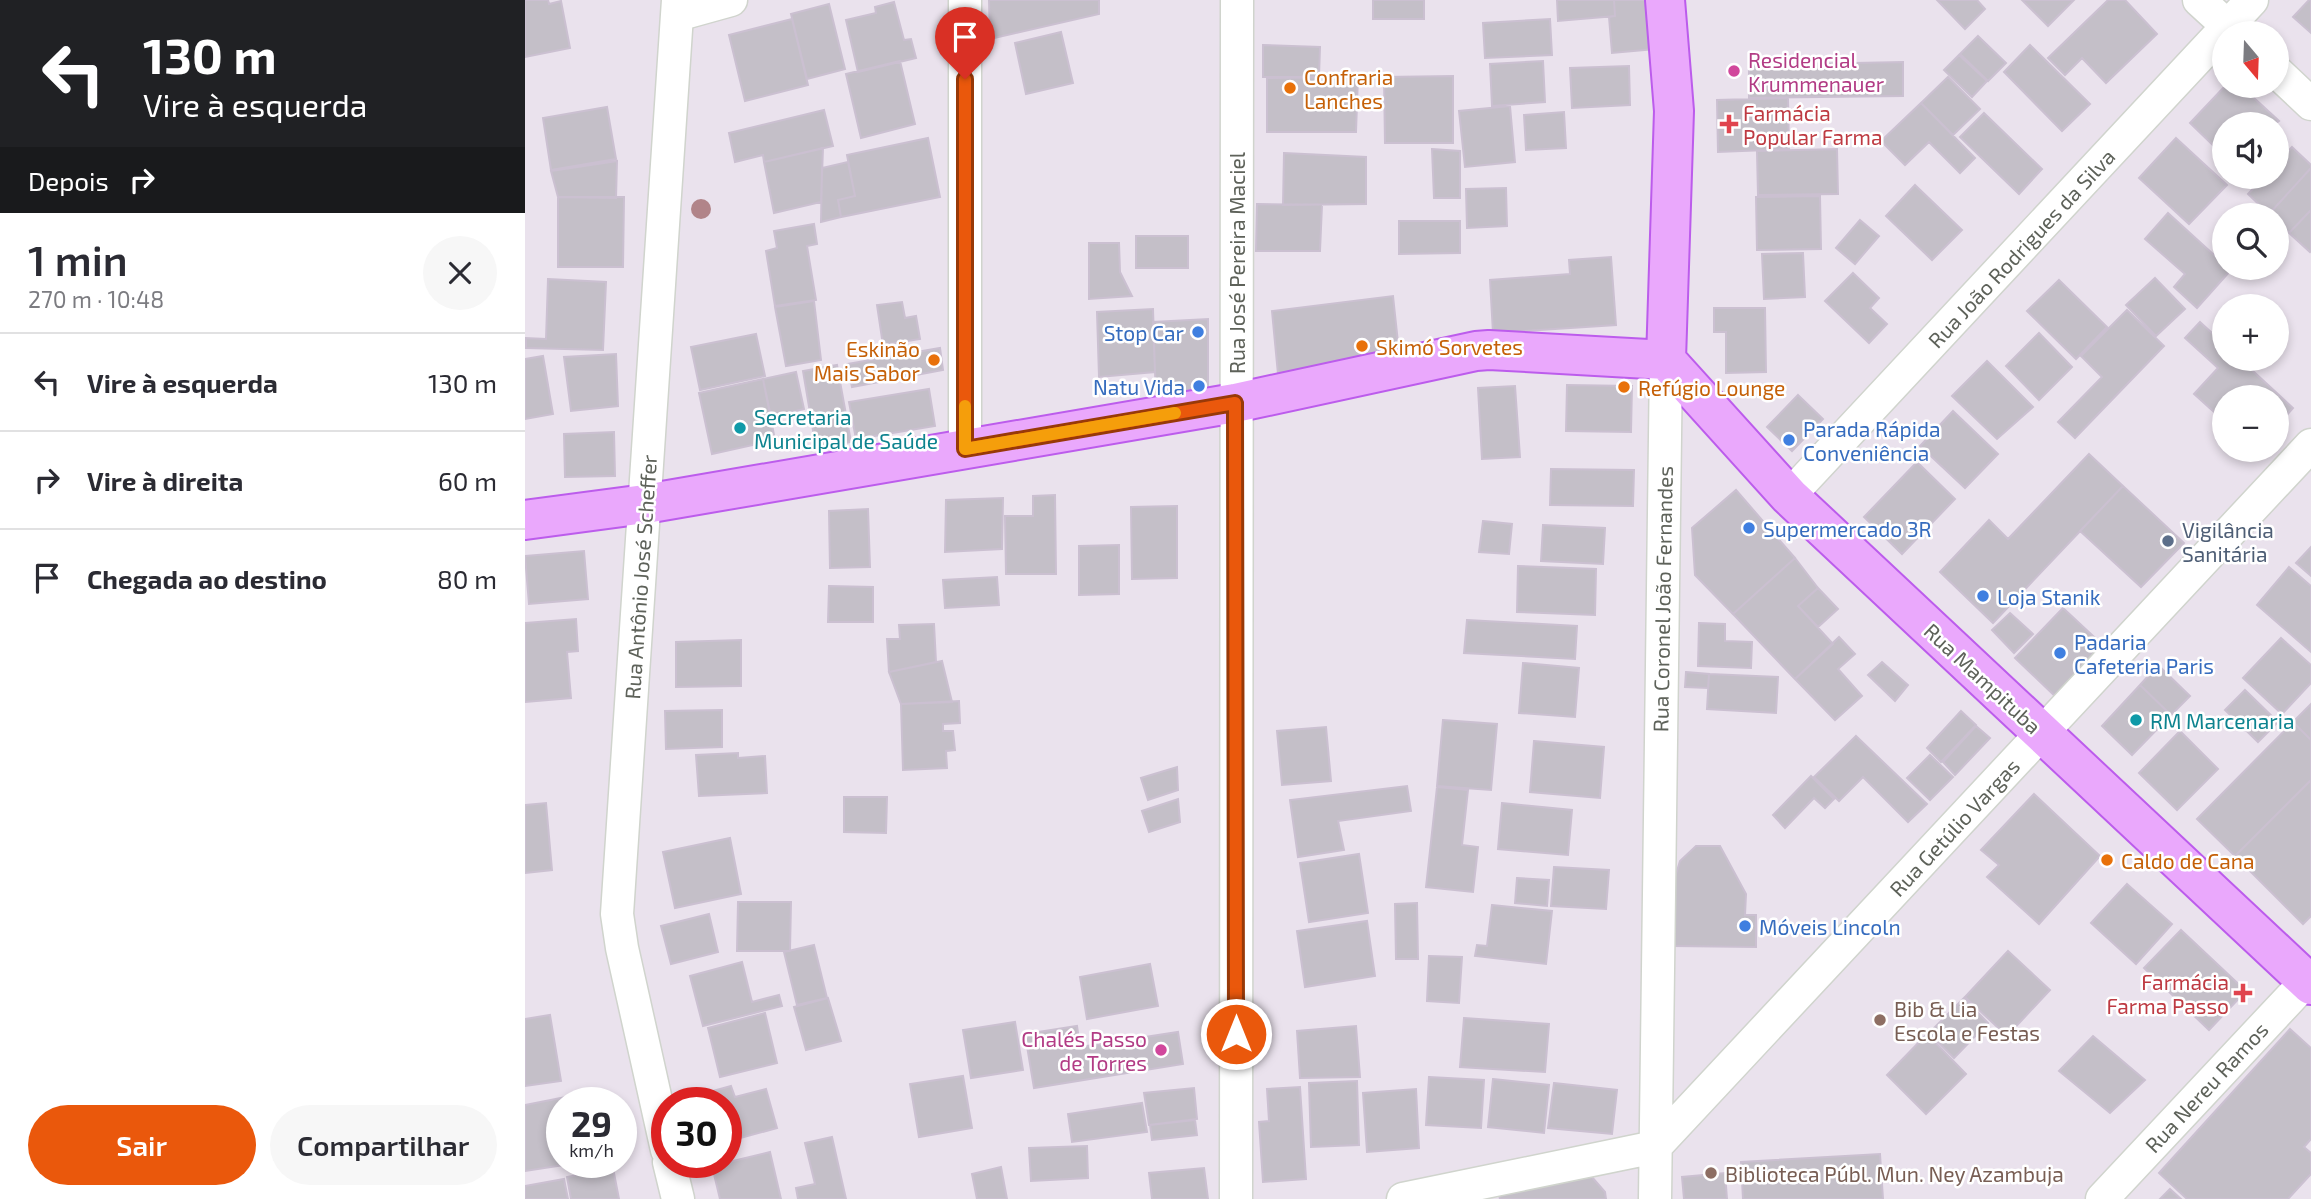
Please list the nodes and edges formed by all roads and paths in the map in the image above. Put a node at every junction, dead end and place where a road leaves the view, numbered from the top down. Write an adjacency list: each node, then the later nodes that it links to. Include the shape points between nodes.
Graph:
1 (731, 0): 7 (street)
2 (965, 0): 16 (street)
3 (1237, 0): 14 (street, Rua José Pereira Maciel)
4 (1665, 0): 13 (main road, Rua Coronel João Fernandes, via 1674,111)
5 (2199, 0): 8 (street)
6 (2252, 0): 9 (street, Rua João Rodrigues da Silva)
7 (678, 7): 18 (street, Rua Antônio José Scheffer)
8 (2221, 21)
9 (2237, 21)
10 (2212, 50): 17 (street, Rua João Rodrigues da Silva)
11 (2289, 83): 12 (street)
12 (2311, 104)
13 (1666, 360): 14 (main road, via 1476,351); 17 (main road, Rua Mampituba); 23 (street, Rua Coronel João Fernandes)
14 (1235, 403): 16 (main road); 26 (street, Rua José Pereira Maciel)
15 (2311, 445): 20 (street, Rua Getúlio Vargas)
16 (965, 449): 18 (main road)
17 (1789, 496): 20 (main road, Rua Mampituba)
18 (645, 504): 19 (main road); 22 (street, Rua Antônio José Scheffer, via 617,914)
19 (525, 520)
20 (2042, 733): 21 (main road, Rua Mampituba); 23 (street, Rua Getúlio Vargas)
21 (2309, 981): 29 (street, Rua Nereu Ramos)
22 (653, 1087)
23 (1655, 1147): 27 (street); 28 (street, Rua Coronel João Fernandes)
24 (673, 1178): 25 (street)
25 (678, 1199)
26 (1236, 1199)
27 (1403, 1199)
28 (1655, 1199)
29 (2102, 1199)

